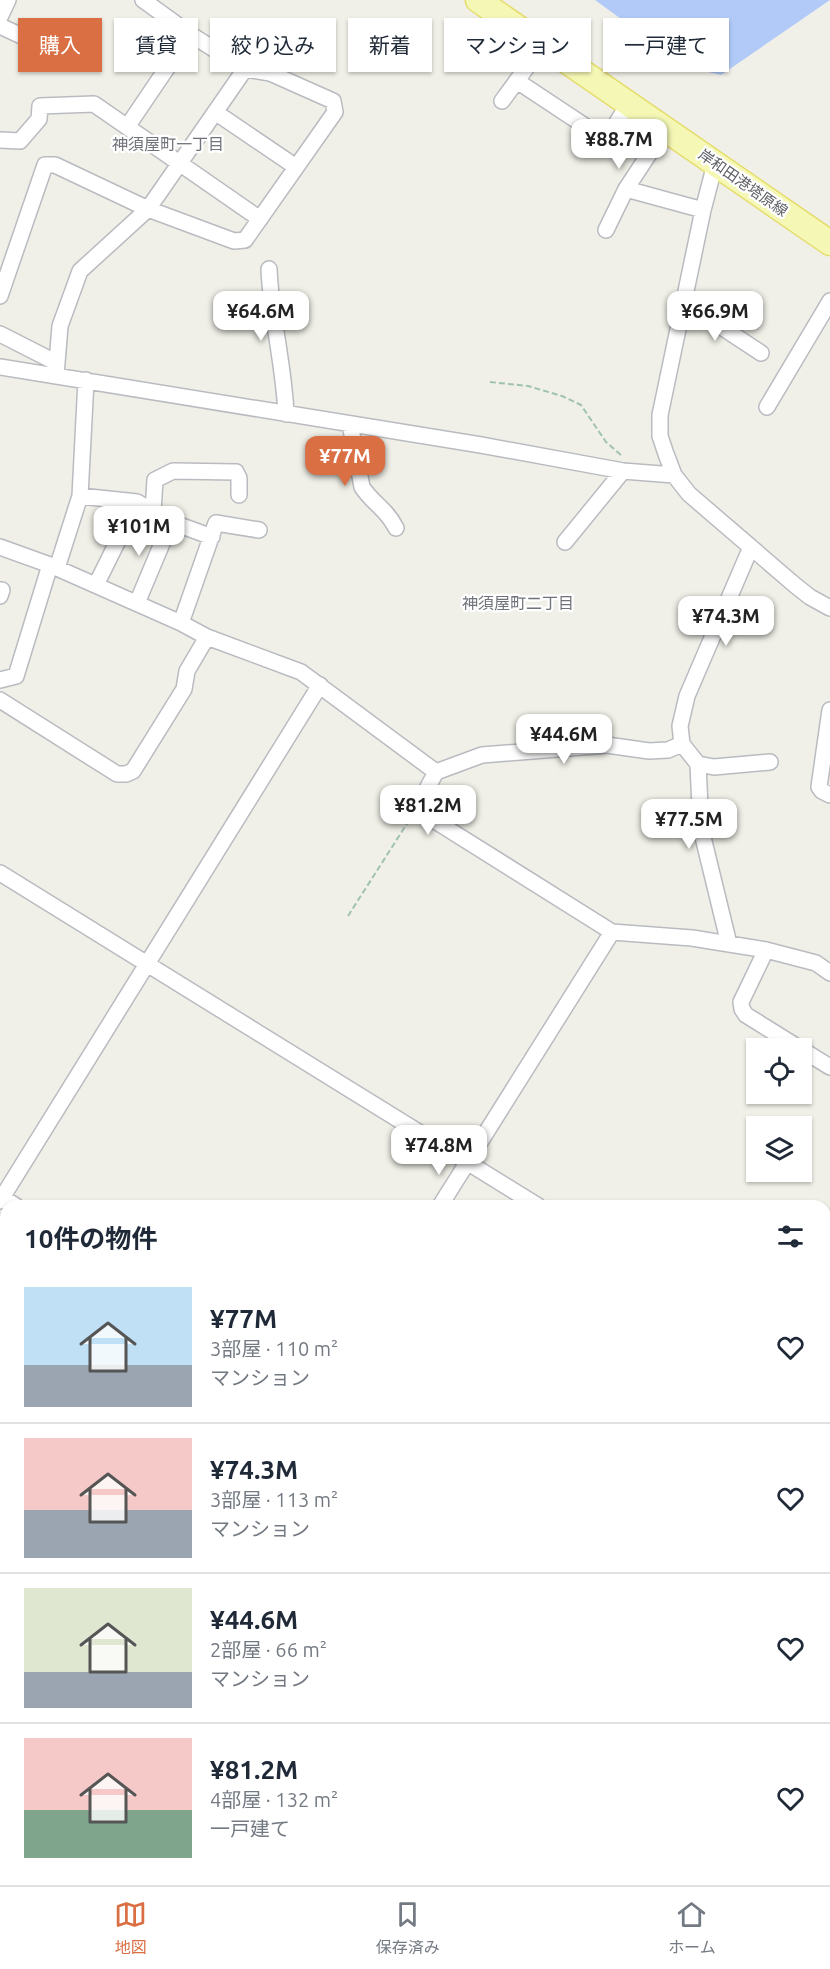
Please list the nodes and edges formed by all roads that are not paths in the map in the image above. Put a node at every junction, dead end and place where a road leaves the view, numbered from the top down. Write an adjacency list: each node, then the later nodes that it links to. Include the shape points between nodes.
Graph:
1 (8, 0): 4 (street)
2 (143, 0): 5 (street)
3 (478, 0): 6 (main road, 岸和田港塔原線)
4 (0, 17)
5 (168, 18)
6 (504, 18)
7 (0, 26): 8 (street)
8 (18, 34)
9 (164, 72): 18 (street)
10 (243, 72): 17 (street)
11 (264, 72): 23 (street, via 333,101 335,112)
12 (524, 72): 14 (street)
13 (583, 72): 16 (main road, 岸和田港塔原線)
14 (517, 81): 15 (street); 16 (street, via 606,141)
15 (502, 101)
16 (629, 103): 19 (main road, 岸和田港塔原線)
17 (215, 112): 21 (street); 23 (street)
18 (127, 127): 20 (street, via 94,104 40,106 39,120 20,141); 21 (street)
19 (666, 128): 22 (main road, 岸和田港塔原線); 24 (street)
20 (0, 140)
21 (181, 164): 25 (street); 27 (street)
22 (715, 164): 26 (street); 29 (main road, 岸和田港塔原線)
23 (296, 167): 27 (street)
24 (626, 189): 26 (street); 28 (street)
25 (148, 208): 27 (street, via 234,241 245,240); 31 (street, via 55,165 45,165); 37 (street, via 80,271 60,326)
26 (703, 210): 33 (street)
27 (260, 219)
28 (606, 230)
29 (830, 243)
30 (269, 269): 40 (street)
31 (0, 296)
32 (830, 301): 39 (street)
33 (683, 308): 35 (street, via 714,322); 43 (street, via 660,415 660,436)
34 (0, 334): 37 (street)
35 (761, 353)
36 (0, 367): 37 (street)
37 (57, 369): 38 (street)
38 (86, 380): 40 (street); 45 (street)
39 (767, 407)
40 (286, 414): 41 (street)
41 (350, 424): 42 (street); 49 (street, via 362,487 389,514)
42 (623, 471): 43 (street); 52 (street)
43 (674, 475): 53 (street, via 689,494)
44 (239, 495): 47 (street, via 236,472 173,471 155,480)
45 (80, 496): 46 (street); 55 (street)
46 (137, 502): 47 (street); 56 (street)
47 (153, 512): 48 (street)
48 (171, 522): 51 (street); 59 (street)
49 (396, 528)
50 (259, 530): 51 (street, via 216,523)
51 (212, 537): 61 (street)
52 (565, 542)
53 (751, 547): 60 (street, via 810,597); 67 (street, via 687,696 680,726)
54 (0, 548): 55 (street)
55 (54, 566): 56 (street); 63 (street, via 16,676)
56 (96, 585): 59 (street)
57 (0, 590): 58 (street)
58 (0, 596)
59 (137, 603): 61 (street)
60 (830, 608)
61 (181, 623): 62 (street)
62 (207, 637): 64 (street, via 301,672); 65 (street, via 186,671 184,689 133,771 126,774 117,774)
63 (0, 680)
64 (320, 685): 70 (street); 76 (street)
65 (0, 700)
66 (830, 710): 71 (street, via 819,786)
67 (682, 744): 69 (street); 70 (street, via 668,750 607,745 482,755)
68 (770, 762): 69 (street, via 714,767)
69 (698, 764): 74 (street, via 701,829)
70 (436, 772): 73 (street, via 416,809)
71 (830, 795)
72 (0, 873): 76 (street)
73 (612, 932): 74 (street); 81 (street)
74 (729, 944): 75 (street)
75 (766, 950): 77 (street, via 816,963); 78 (street, via 741,1002 742,1009 746,1016)
76 (146, 965): 81 (street); 82 (street)
77 (830, 973)
78 (782, 1038)
79 (812, 1056): 80 (street)
80 (830, 1067)
81 (466, 1162): 83 (street); 84 (street)
82 (1, 1198)
83 (444, 1200)
84 (528, 1200)

